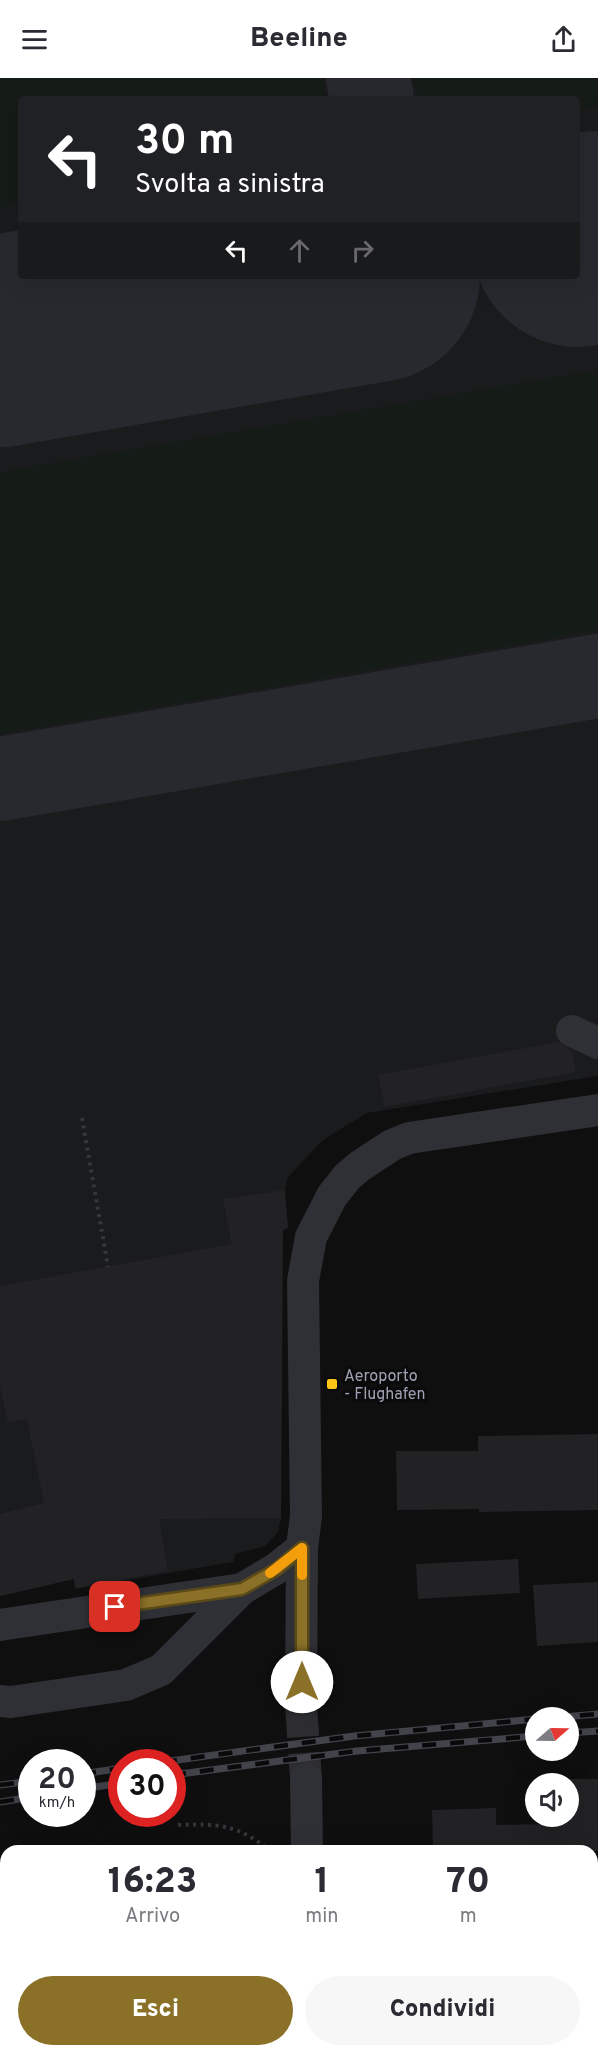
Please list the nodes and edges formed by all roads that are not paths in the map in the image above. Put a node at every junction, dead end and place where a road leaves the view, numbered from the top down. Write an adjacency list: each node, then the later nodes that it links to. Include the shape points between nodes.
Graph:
1 (598, 1110): 2 (street, via 409,1138 360,1166 332,1196 310,1237 303,1281 306,1516)
2 (302, 1548): 3 (street, via 277,1569); 6 (street)
3 (242, 1589): 4 (street); 5 (street, via 161,1670 126,1685)
4 (0, 1625)
5 (0, 1701)
6 (301, 1705)
7 (306, 1779): 8 (street)
8 (307, 1845)

